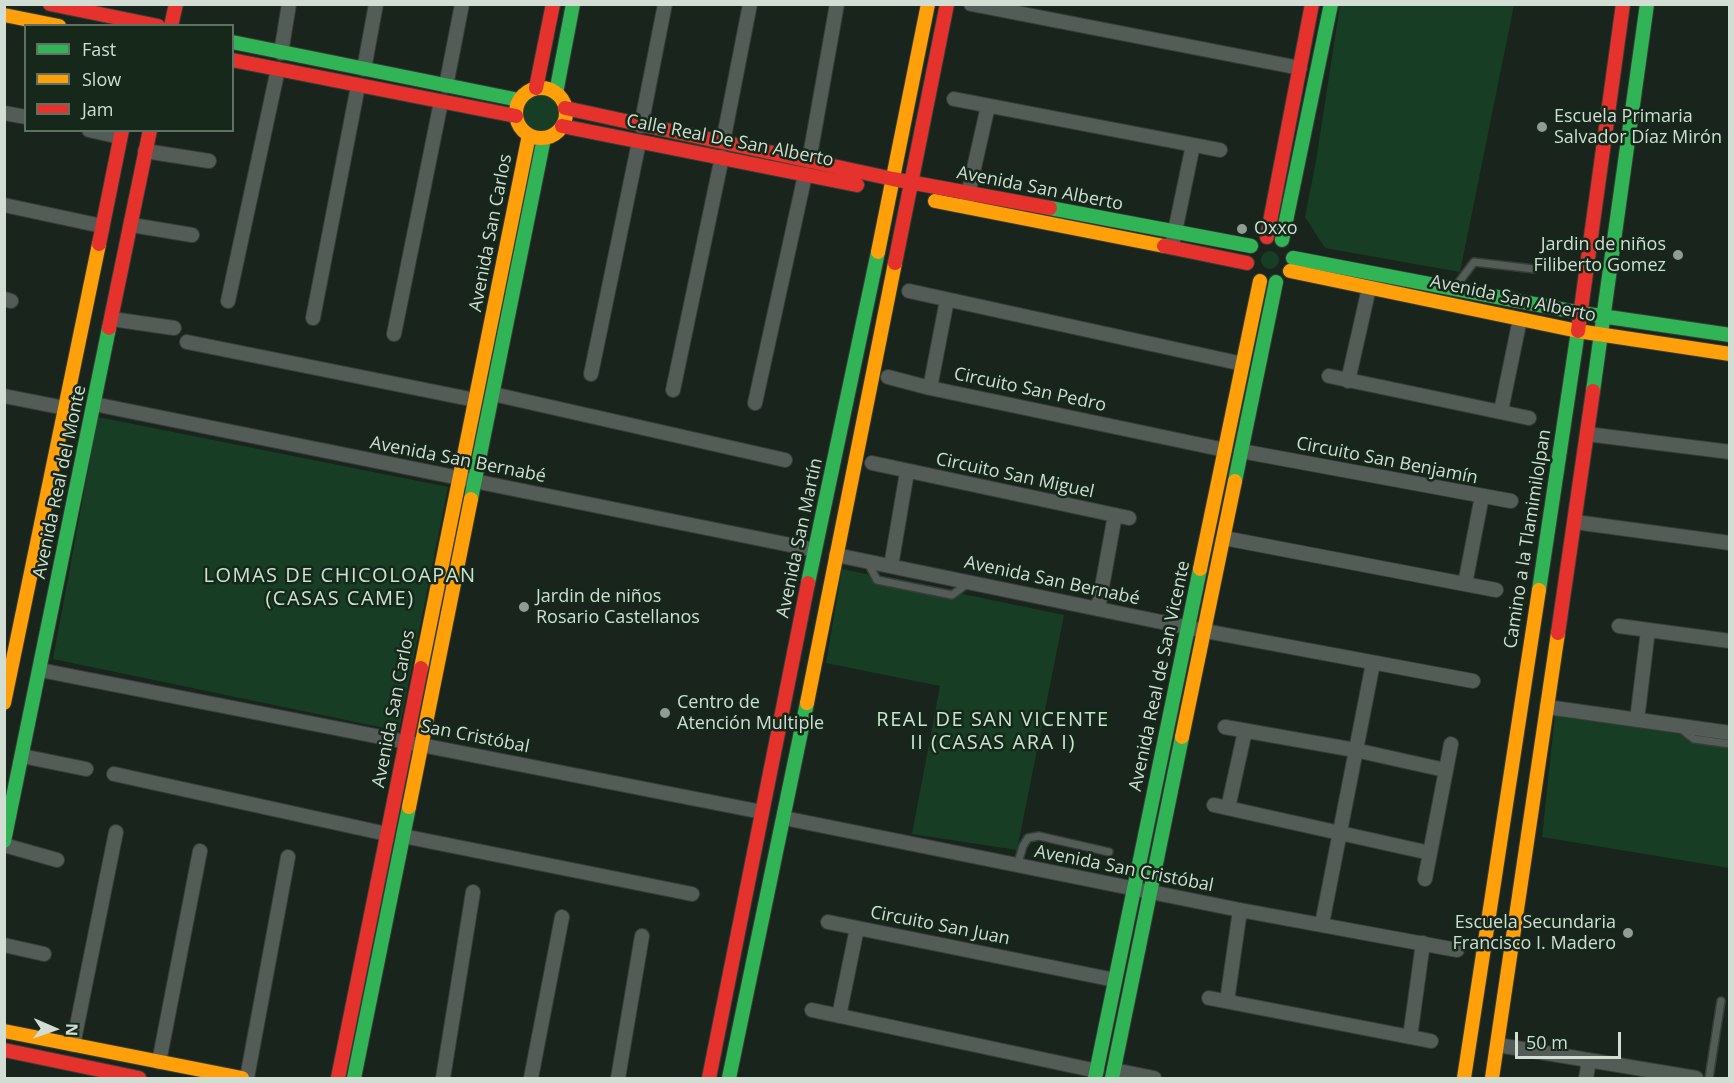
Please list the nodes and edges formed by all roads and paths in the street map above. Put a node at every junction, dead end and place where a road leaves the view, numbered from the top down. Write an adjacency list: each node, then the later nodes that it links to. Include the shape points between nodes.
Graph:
1 (50, 4): 20 (street)
2 (176, 4): 22 (street)
3 (289, 4): 24 (street)
4 (376, 4): 28 (street)
5 (462, 4): 30 (street)
6 (552, 4): 31 (street)
7 (573, 4): 32 (street)
8 (664, 4): 42 (street)
9 (750, 4): 49 (street)
10 (837, 4): 55 (street)
11 (928, 4): 57 (street, Avenida San Martín)
12 (947, 4): 58 (street)
13 (971, 4): 18 (street)
14 (1312, 4): 26 (street)
15 (1331, 4): 66 (street)
16 (1623, 4): 79 (street, Camino a la Tlamimilolpan)
17 (1647, 4): 80 (street)
18 (1002, 7): 26 (street)
19 (4, 15): 21 (street)
20 (144, 20)
21 (49, 24)
22 (171, 24)
23 (234, 42): 24 (street)
24 (281, 53): 28 (street)
25 (234, 60): 27 (street)
26 (1300, 68): 65 (street)
27 (278, 69): 29 (street); 78 (street)
28 (364, 69): 30 (street)
29 (358, 86): 35 (street); 81 (street)
30 (446, 86): 34 (street)
31 (536, 88): 32 (street); 34 (street)
32 (556, 93): 37 (street)
33 (954, 99): 36 (street)
34 (519, 100): 39 (street)
35 (441, 102): 39 (street); 86 (street)
36 (988, 106): 50 (street); 59 (street)
37 (566, 108): 41 (street); 42 (street, Calle Real De San Alberto)
38 (4, 113): 40 (street)
39 (516, 116): 46 (street)
40 (24, 117)
41 (562, 126): 47 (street); 48 (street, Calle Real De San Alberto)
42 (641, 126): 49 (street, Calle Real De San Alberto)
43 (105, 132): 45 (street)
44 (150, 132): 52 (street, Avenida Real del Monte)
45 (121, 134): 62 (street, Avenida Real del Monte)
46 (529, 135): 47 (street); 100 (street, Avenida San Carlos)
47 (544, 138): 98 (street, Avenida San Carlos)
48 (639, 142): 53 (street, Calle Real De San Alberto); 92 (street)
49 (723, 142): 55 (street, Calle Real De San Alberto)
50 (1193, 145): 51 (street); 63 (street)
51 (1220, 150)
52 (146, 151): 54 (street); 61 (street, Avenida Real del Monte)
53 (722, 157): 56 (street, Calle Real De San Alberto); 97 (street)
54 (209, 161)
55 (809, 161): 57 (street, Calle Real De San Alberto)
56 (805, 175): 57 (street, Calle Real De San Alberto); 101 (street)
57 (892, 185): 58 (street, Avenida San Alberto); 120 (street, Avenida San Martín)
58 (910, 189): 59 (street, Avenida San Alberto); 121 (street)
59 (967, 201): 63 (street, Avenida San Alberto); 68 (street, Avenida San Alberto)
60 (4, 205): 62 (street)
61 (132, 225): 64 (street); 82 (street, Avenida Real del Monte)
62 (102, 226): 103 (street, Avenida Real del Monte)
63 (1174, 233): 67 (street, Avenida San Alberto); 68 (street)
64 (192, 235)
65 (1267, 237): 66 (street); 67 (street)
66 (1282, 240): 70 (street, via 1291,251)
67 (1251, 246): 69 (street)
68 (1172, 248): 69 (street, Avenida San Alberto)
69 (1247, 263): 72 (street, via 1251,274)
70 (1291, 264): 73 (street); 74 (street, Avenida San Alberto); 75 (street, Avenida San Alberto)
71 (1534, 269): 75 (lane, via 1474,261)
72 (1260, 281): 73 (street); 91 (street, Avenida Real de San Vicente)
73 (1276, 282): 108 (street, Avenida Real de San Vicente)
74 (1369, 288): 83 (street, Avenida San Alberto); 95 (street)
75 (1454, 289): 79 (street, Avenida San Alberto)
76 (909, 291): 77 (street)
77 (947, 300): 91 (street); 96 (street, Circuito San Pedro)
78 (228, 301)
79 (1581, 313): 80 (street, Avenida San Alberto); 85 (street, Camino a la Tlamimilolpan)
80 (1605, 317): 87 (street, Avenida San Alberto); 88 (street)
81 (313, 318)
82 (112, 319): 84 (street); 102 (street, Avenida Real del Monte)
83 (1520, 319): 85 (street, Avenida San Alberto); 104 (street)
84 (174, 328)
85 (1578, 331): 88 (street, Avenida San Alberto); 211 (street, Camino a la Tlamimilolpan)
86 (394, 334)
87 (1730, 335)
88 (1602, 336): 90 (street, Avenida San Alberto); 106 (street)
89 (187, 342): 100 (street)
90 (1730, 354)
91 (1243, 364): 107 (street, Avenida Real de San Vicente)
92 (591, 374)
93 (1329, 376): 95 (street)
94 (888, 377): 96 (street)
95 (1348, 381): 104 (street)
96 (930, 388): 107 (street, Circuito San Pedro)
97 (673, 390)
98 (492, 394): 110 (street); 114 (street, Avenida San Carlos)
99 (4, 396): 103 (street)
100 (475, 400): 113 (street, Avenida San Carlos)
101 (755, 403)
102 (94, 404): 113 (street, Avenida San Bernabé); 135 (street, Avenida Real del Monte)
103 (65, 408): 133 (street, Avenida Real del Monte)
104 (1501, 411): 105 (street)
105 (1529, 418)
106 (1587, 434): 109 (street); 117 (street)
107 (1225, 450): 129 (street, Avenida Real de San Vicente)
108 (1241, 451): 115 (street, Circuito San Benjamín); 118 (street, Avenida Real de San Vicente)
109 (1730, 452)
110 (785, 460)
111 (872, 463): 112 (street)
112 (907, 472): 123 (street, Circuito San Miguel); 127 (street, Circuito San Miguel, via 1122,517)
113 (459, 479): 114 (street, Avenida San Bernabé); 144 (street, Avenida San Carlos)
114 (475, 482): 120 (street, Avenida San Bernabé); 147 (street, Avenida San Carlos)
115 (1482, 496): 116 (street); 125 (street, Circuito San Benjamín)
116 (1511, 501)
117 (1575, 522): 119 (street); 138 (street)
118 (1224, 538): 125 (street); 131 (street, Avenida Real de San Vicente)
119 (1730, 543)
120 (815, 550): 155 (street, Avenida San Martín)
121 (836, 555): 122 (street, Avenida San Bernabé); 156 (street)
122 (867, 561): 123 (street, Avenida San Bernabé); 124 (lane, via 877,580 952,595)
123 (891, 566): 124 (street, Avenida San Bernabé)
124 (969, 583): 127 (street, Avenida San Bernabé)
125 (1465, 584): 126 (street)
126 (1496, 590)
127 (1098, 609): 129 (street, Avenida San Bernabé)
128 (1619, 626): 130 (street)
129 (1188, 628): 131 (street, Avenida San Bernabé); 169 (street, Avenida Real de San Vicente)
130 (1648, 630): 132 (street); 139 (street)
131 (1204, 632): 134 (street, Avenida San Bernabé); 171 (street, Avenida Real de San Vicente)
132 (1730, 641)
133 (9, 657): 137 (street, Avenida Real del Monte)
134 (1373, 663): 136 (street, Avenida San Bernabé); 148 (street)
135 (40, 670): 144 (street, San Cristóbal); 149 (street, Avenida Real del Monte)
136 (1473, 681)
137 (4, 703)
138 (1547, 707): 139 (street); 193 (street)
139 (1637, 720): 140 (street)
140 (1677, 725): 143 (street); 146 (lane, via 1694,739)
141 (1226, 727): 142 (street)
142 (1245, 731): 148 (street); 154 (street)
143 (1730, 733)
144 (406, 742): 147 (street, San Cristóbal); 158 (street, Avenida San Carlos)
145 (1451, 744): 151 (street)
146 (1730, 744)
147 (422, 745): 155 (street, San Cristóbal); 160 (street, Avenida San Carlos)
148 (1355, 750): 151 (street); 159 (street)
149 (22, 756): 150 (street); 161 (street, Avenida Real del Monte)
150 (86, 769)
151 (1445, 770): 164 (street)
152 (114, 774): 158 (street)
153 (1214, 805): 154 (street)
154 (1228, 808): 159 (street)
155 (762, 812): 208 (street, Avenida San Martín)
156 (784, 818): 167 (street, Avenida San Cristóbal); 209 (street)
157 (116, 832): 192 (street)
158 (387, 834): 203 (street, Avenida San Carlos)
159 (1339, 834): 164 (street); 176 (street)
160 (403, 836): 172 (street); 204 (street, Avenida San Carlos)
161 (4, 843): 166 (street)
162 (200, 851): 196 (street)
163 (1109, 852): 167 (lane, via 1039,836 1029,838 1023,846)
164 (1430, 852): 168 (street)
165 (288, 857): 202 (street)
166 (57, 860)
167 (1017, 866): 169 (street, Avenida San Cristóbal)
168 (1425, 879)
169 (1135, 889): 171 (street, Avenida San Cristóbal); 183 (street, Avenida Real de San Vicente)
170 (473, 892): 205 (street)
171 (1151, 892): 173 (street, Avenida San Cristóbal); 198 (street, Avenida Real de San Vicente)
172 (692, 894)
173 (1240, 910): 176 (street, Avenida San Cristóbal); 185 (street)
174 (562, 917): 206 (street)
175 (828, 922): 177 (street)
176 (1322, 924): 179 (street, Avenida San Cristóbal)
177 (857, 928): 183 (street, Circuito San Juan); 188 (street, Circuito San Juan)
178 (642, 936): 207 (street)
179 (1423, 943): 181 (street, Avenida San Cristóbal); 190 (street)
180 (4, 945): 182 (street)
181 (1457, 950)
182 (44, 954)
183 (1115, 980): 199 (street, Avenida Real de San Vicente)
184 (1209, 998): 185 (street)
185 (1227, 1001): 190 (street)
186 (1721, 1001): 215 (lane)
187 (812, 1010): 188 (street)
188 (839, 1016): 199 (street)
189 (4, 1031): 192 (street)
190 (1410, 1037): 191 (street)
191 (1431, 1041)
192 (73, 1045): 196 (street)
193 (1497, 1045): 195 (street); 212 (street)
194 (4, 1050): 197 (street)
195 (1589, 1060): 213 (street); 214 (street)
196 (159, 1062): 201 (street)
197 (76, 1072): 200 (street)
198 (1113, 1074): 210 (street)
199 (1096, 1075)
200 (139, 1078)
201 (242, 1078)
202 (247, 1078)
203 (338, 1078)
204 (354, 1078)
205 (443, 1078)
206 (531, 1078)
207 (618, 1078)
208 (709, 1078)
209 (729, 1078)
210 (1154, 1078)
211 (1464, 1078)
212 (1492, 1078)
213 (1586, 1078)
214 (1696, 1078)
215 (1709, 1078)

